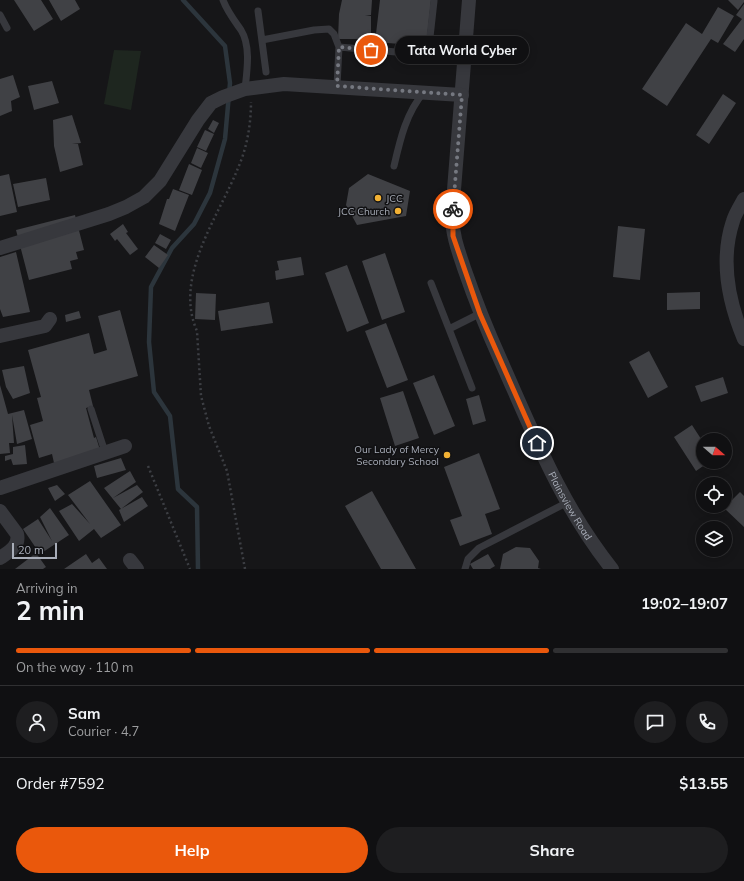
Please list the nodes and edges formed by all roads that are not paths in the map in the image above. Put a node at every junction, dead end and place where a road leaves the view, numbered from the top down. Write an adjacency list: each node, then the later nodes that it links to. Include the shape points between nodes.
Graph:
1 (223, 0): 11 (lane, via 242,31 246,46)
2 (469, 0): 13 (street, Plainsview Road)
3 (434, 1): 8 (lane, via 430,46 426,52 419,54)
4 (258, 11): 7 (lane)
5 (0, 15): 6 (lane)
6 (7, 28)
7 (262, 40): 8 (lane, via 329,29); 9 (lane)
8 (339, 47): 10 (lane)
9 (266, 72)
10 (337, 86): 11 (street, via 284,84); 12 (street)
11 (248, 88): 16 (street, via 211,103 160,181 144,197 109,214)
12 (424, 92): 13 (street); 14 (lane, via 416,102 401,135)
13 (462, 95): 18 (street, Plainsview Road, via 452,229)
14 (394, 166)
15 (744, 199): 22 (street, via 733,221 727,258 730,298)
16 (0, 248)
17 (431, 283): 20 (lane)
18 (480, 314): 20 (lane); 28 (street, Plainsview Road, via 540,451)
19 (50, 319): 21 (street, via 45,326)
20 (448, 329): 23 (lane)
21 (0, 336)
22 (744, 339)
23 (472, 388)
24 (91, 409): 26 (lane)
25 (125, 446): 26 (street)
26 (105, 452): 27 (street)
27 (0, 488)
28 (566, 503): 31 (lane, via 478,548 468,559); 32 (street, Plainsview Road, via 592,544)
29 (0, 511): 30 (street, via 18,538 15,547)
30 (0, 558)
31 (465, 569)
32 (612, 569)

